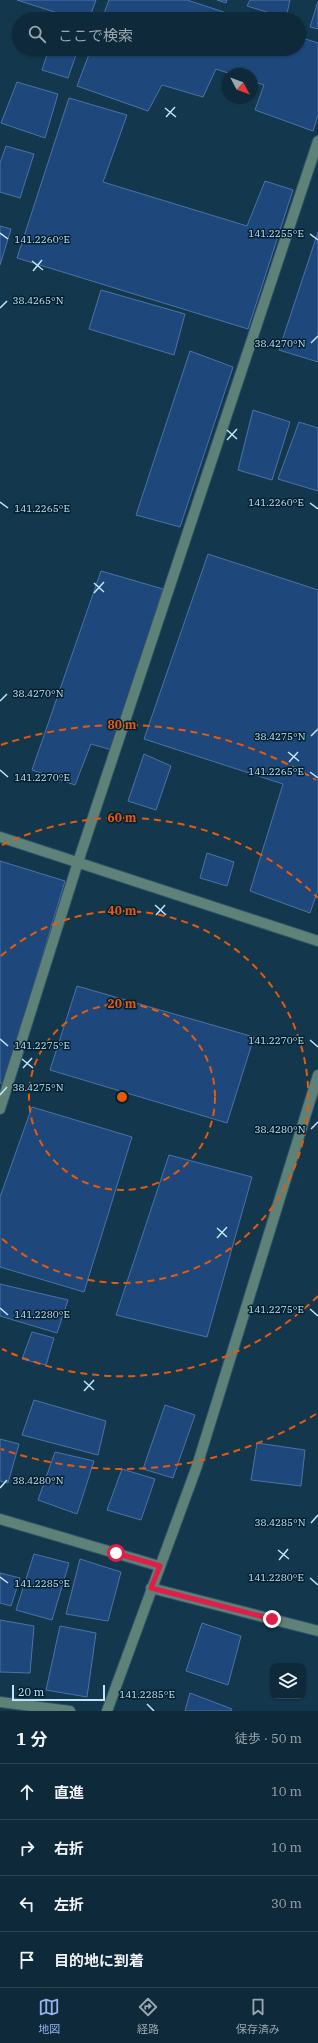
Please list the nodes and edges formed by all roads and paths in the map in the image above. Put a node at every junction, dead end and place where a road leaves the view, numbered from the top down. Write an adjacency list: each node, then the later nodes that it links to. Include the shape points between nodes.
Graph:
1 (318, 140): 3 (street)
2 (0, 836): 3 (street)
3 (78, 862): 4 (street); 6 (street)
4 (318, 941)
5 (318, 1075): 8 (street, via 197,1466)
6 (0, 1109)
7 (0, 1519): 8 (street)
8 (160, 1566): 9 (street)
9 (151, 1588): 10 (street); 13 (street)
10 (318, 1631)
11 (0, 1702): 12 (street)
12 (70, 1711)
13 (107, 1711)

